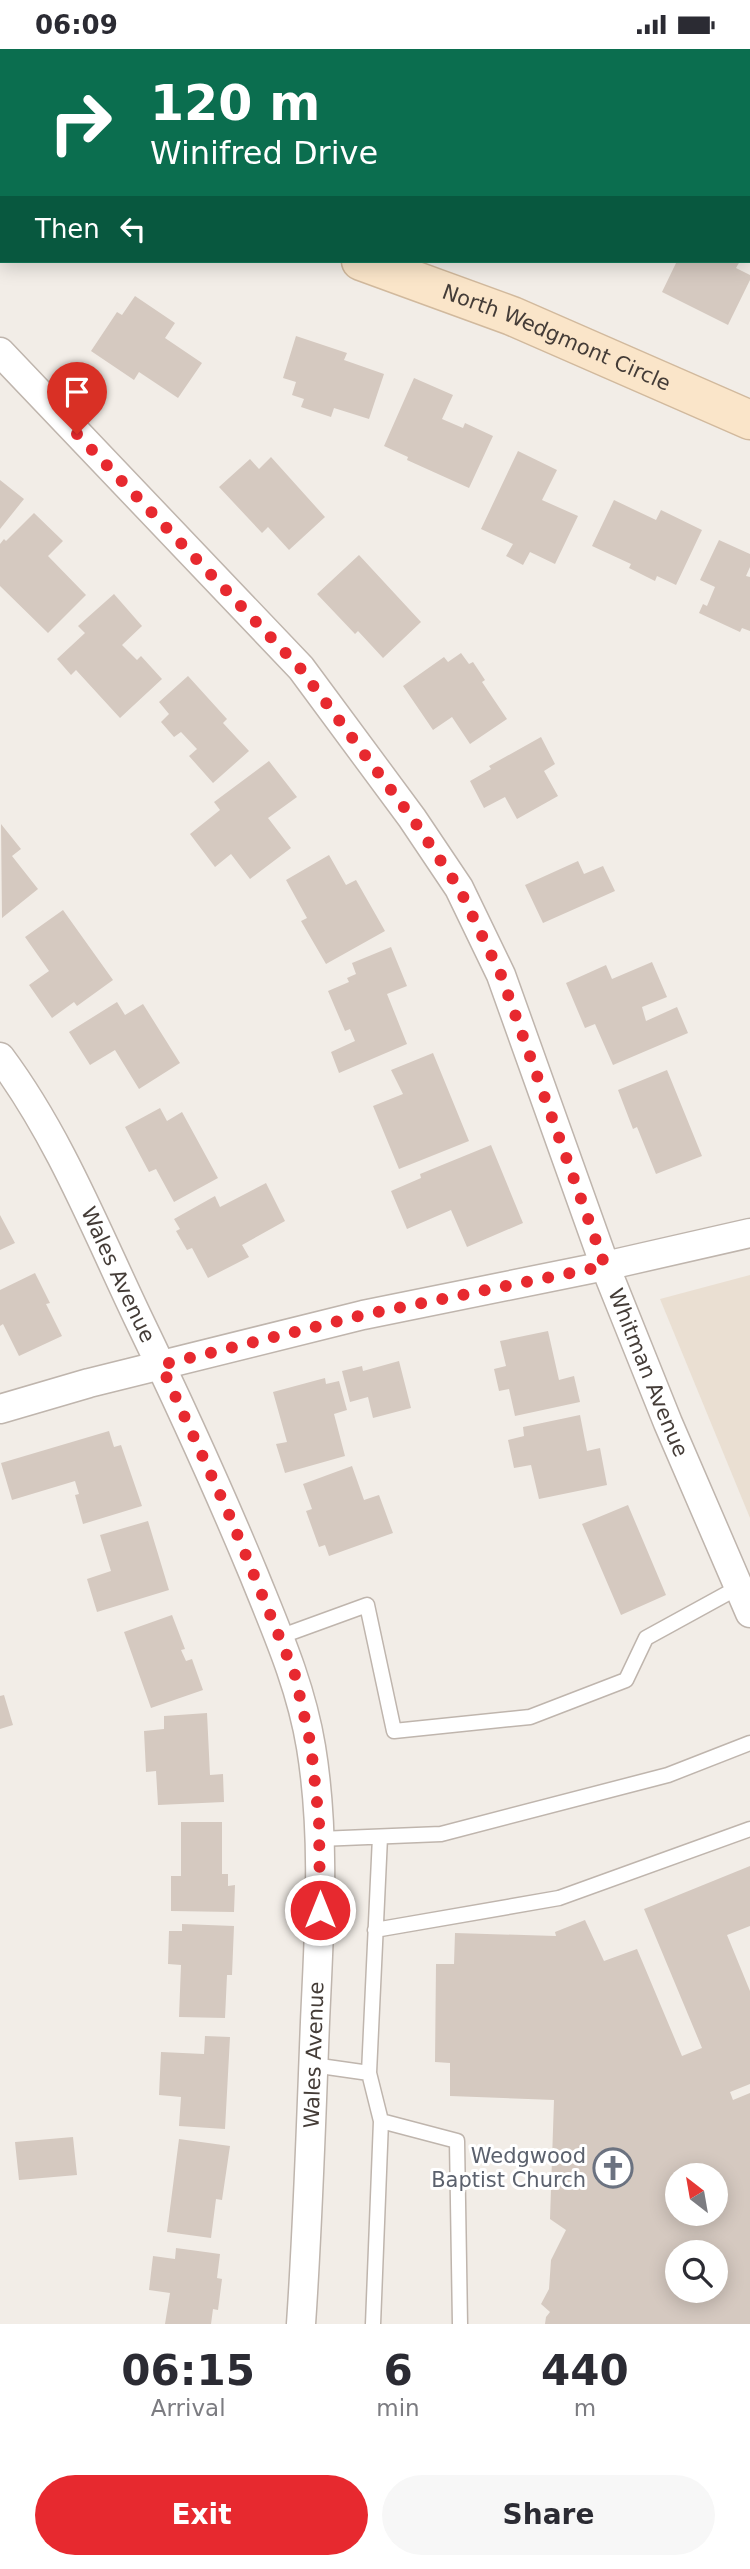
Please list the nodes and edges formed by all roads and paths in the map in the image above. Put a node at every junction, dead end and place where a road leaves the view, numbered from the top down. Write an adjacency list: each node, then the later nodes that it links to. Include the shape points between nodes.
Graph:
1 (366, 263): 3 (street, North Wedgmont Circle, via 512,316)
2 (0, 352): 6 (street, Whitman Avenue, via 300,668 453,878 501,975)
3 (750, 420)
4 (0, 1057): 7 (street, Wales Avenue, via 57,1148)
5 (750, 1233): 6 (street)
6 (605, 1266): 7 (street, via 363,1315); 9 (street, Whitman Avenue)
7 (161, 1365): 8 (street); 11 (street, Wales Avenue)
8 (0, 1409)
9 (739, 1587): 10 (street, Whitman Avenue); 11 (lane, via 646,1638 626,1680 530,1717 394,1731 366,1605)
10 (750, 1613)
11 (279, 1637): 15 (street, Wales Avenue, via 295,1675 311,1746)
12 (750, 1743): 14 (lane, via 668,1775 454,1831)
13 (750, 1829): 16 (lane, via 559,1898)
14 (380, 1837): 15 (lane); 16 (lane)
15 (319, 1839): 17 (street, Wales Avenue)
16 (375, 1930): 18 (lane)
17 (313, 2065): 18 (lane); 20 (street, Wales Avenue)
18 (369, 2073): 19 (lane)
19 (381, 2121): 21 (lane); 22 (lane, via 457,2141)
20 (301, 2324)
21 (373, 2324)
22 (460, 2324)

